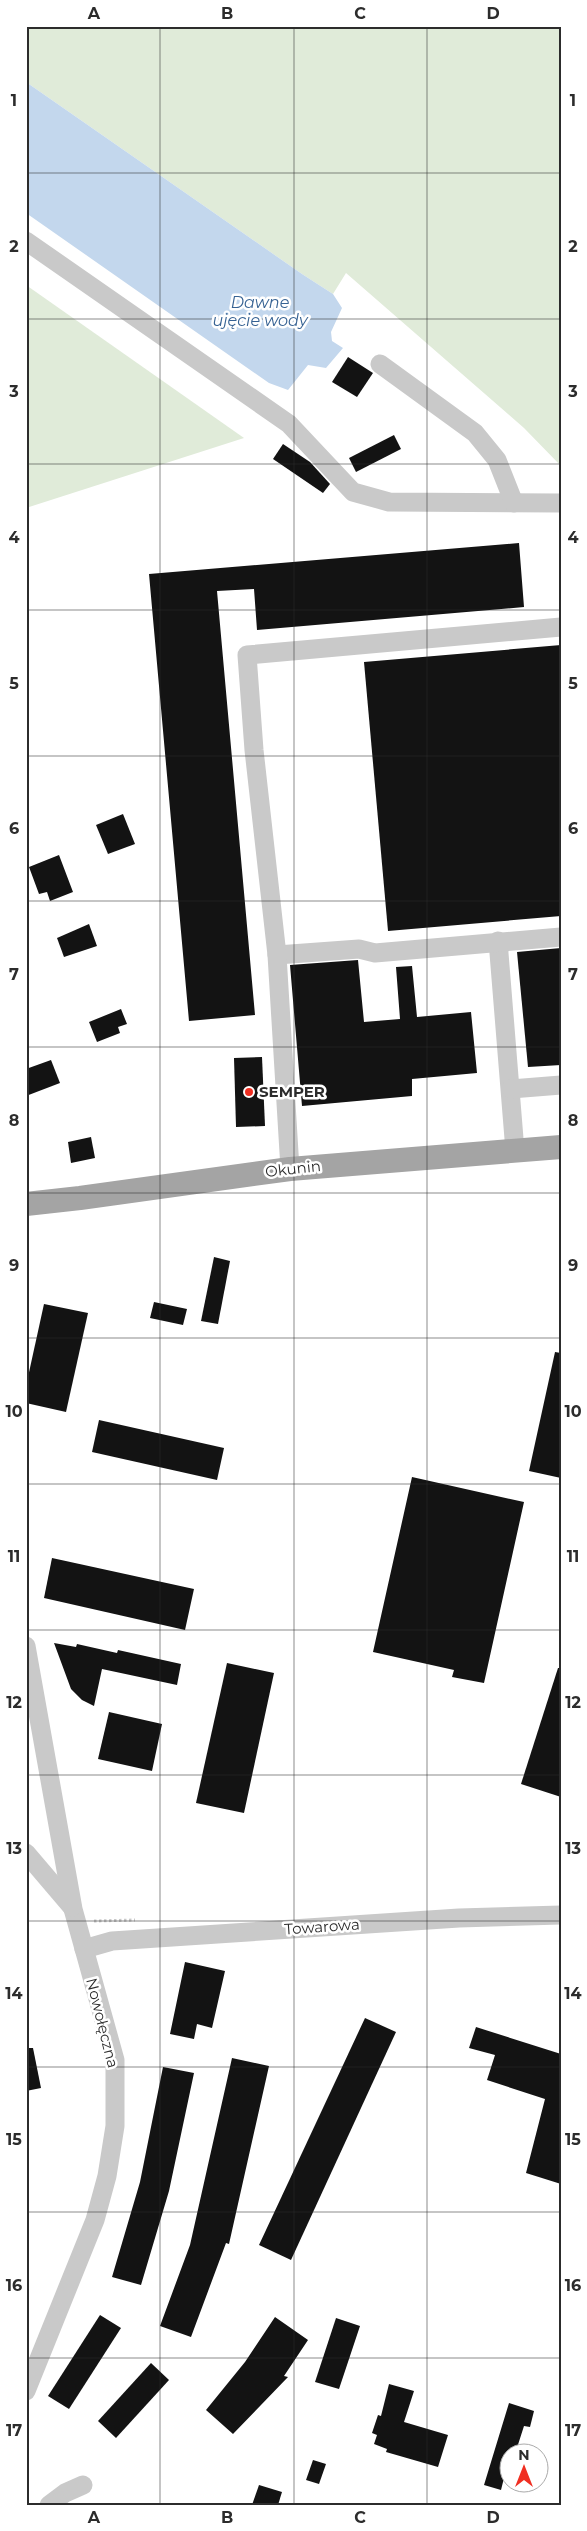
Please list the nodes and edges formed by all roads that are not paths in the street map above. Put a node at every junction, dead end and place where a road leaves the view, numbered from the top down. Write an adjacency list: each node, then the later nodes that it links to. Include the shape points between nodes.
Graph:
1 (26, 241): 3 (street, via 289,424 353,492 389,502)
2 (380, 364): 3 (street, via 475,433 496,460)
3 (514, 502): 4 (street)
4 (561, 503)
5 (561, 627): 8 (street, via 248,655 254,750)
6 (561, 937): 7 (street)
7 (498, 942): 8 (street, via 375,953 359,949); 10 (street)
8 (277, 955): 13 (street)
9 (561, 1085): 10 (street)
10 (511, 1089): 12 (street)
11 (561, 1147): 12 (main road, Okunin)
12 (515, 1151): 13 (main road, Okunin)
13 (290, 1169): 14 (main road, Okunin)
14 (26, 1204)
15 (26, 1646): 16 (street, Nowołęczna)
16 (31, 1715): 18 (street, Nowołęczna)
17 (26, 1853): 18 (street)
18 (73, 1908): 20 (street, Nowołęczna)
19 (561, 1915): 20 (street, Towarowa, via 459,1918 112,1941)
20 (84, 1949): 21 (street, Nowołęczna, via 115,2060 114,2134 95,2220)
21 (26, 2391)
22 (83, 2485): 23 (street)
23 (49, 2505)

